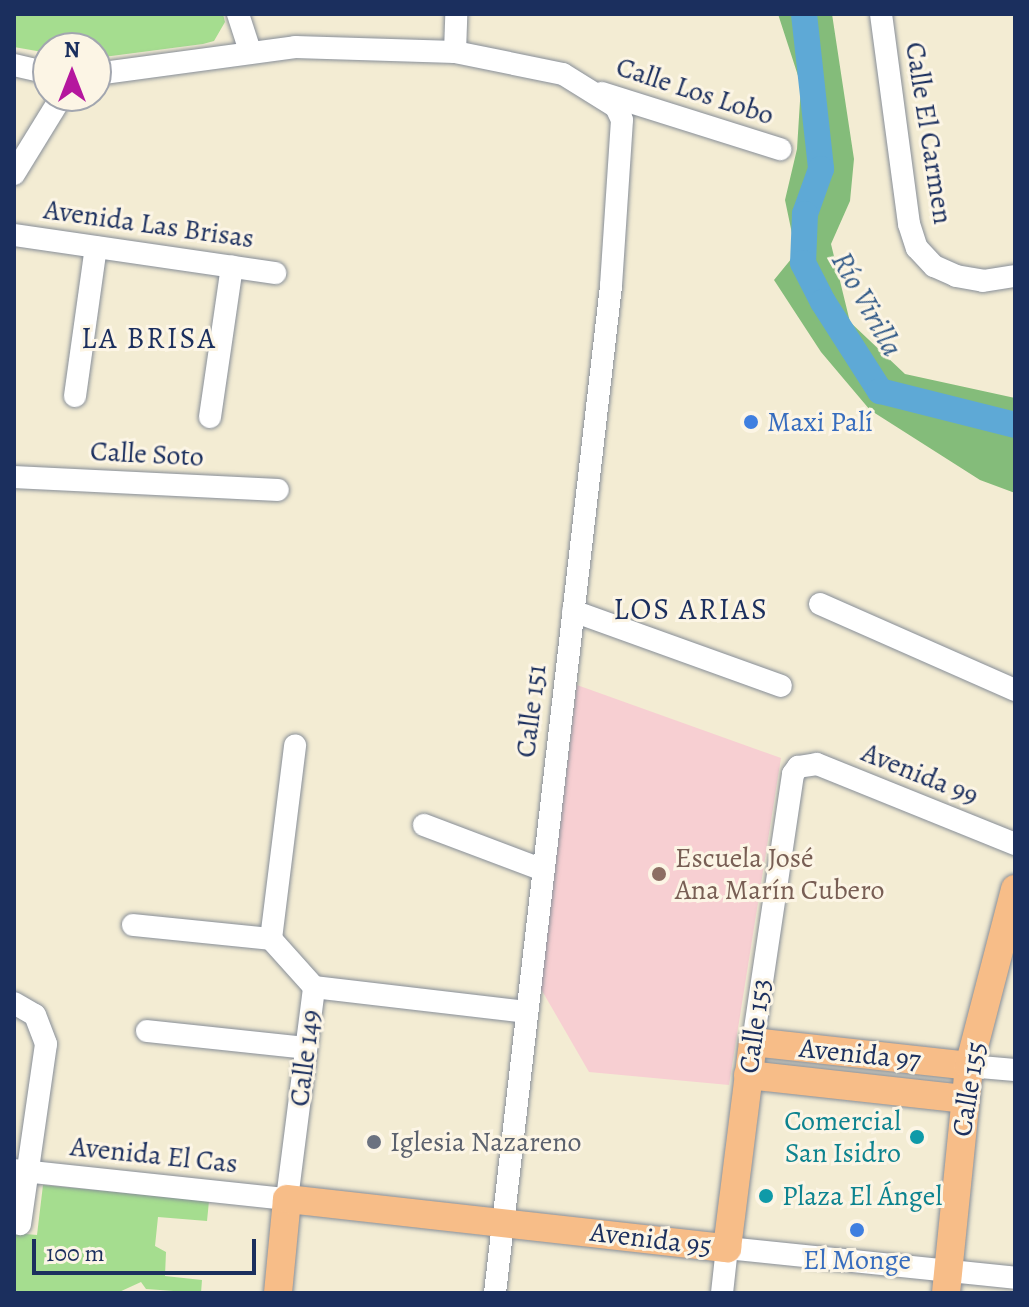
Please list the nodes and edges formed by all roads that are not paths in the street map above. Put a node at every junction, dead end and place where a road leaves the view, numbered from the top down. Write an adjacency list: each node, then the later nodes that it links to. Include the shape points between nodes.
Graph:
1 (238, 14): 4 (street)
2 (456, 14): 5 (street)
3 (881, 14): 15 (street, Calle El Carmen, via 909,224 917,248 934,266 956,276 983,281)
4 (250, 51): 5 (street, Calle Los Lobo, via 295,47); 6 (street, Calle Los Lobo)
5 (455, 52): 7 (street, Calle Los Lobo, via 525,63)
6 (112, 72)
7 (593, 90): 9 (street, Calle Los Lobo); 21 (street, Calle 151, via 616,107 624,135)
8 (52, 112): 10 (street)
9 (780, 149)
10 (14, 174)
11 (14, 235): 12 (street, Avenida Las Brisas)
12 (96, 247): 13 (street, Avenida Las Brisas); 16 (street)
13 (232, 267): 14 (street, Avenida Las Brisas); 17 (street)
14 (275, 273)
15 (1015, 276)
16 (75, 396)
17 (210, 417)
18 (14, 477): 19 (street, Calle Soto)
19 (278, 490)
20 (820, 604): 23 (street)
21 (573, 611): 22 (street); 28 (street, Calle 151)
22 (781, 686)
23 (1015, 690)
24 (295, 745): 31 (street)
25 (802, 764): 27 (street, Avenida 99, via 817,764); 36 (street, Calle 153, via 793,774)
26 (424, 825): 28 (street)
27 (1015, 844)
28 (543, 870): 34 (street, Calle 151)
29 (1015, 889): 38 (main road, Calle 155)
30 (133, 925): 31 (street)
31 (271, 939): 32 (street, Calle 149)
32 (314, 987): 34 (street); 37 (street, Calle 149)
33 (14, 1003): 42 (street, via 35,1015 46,1044)
34 (526, 1012): 44 (street, Calle 151)
35 (147, 1031): 37 (street)
36 (753, 1042): 38 (main road, Avenida 97); 40 (main road, Calle 153)
37 (306, 1048): 43 (street, Calle 149)
38 (969, 1066): 39 (street, Avenida 97); 41 (main road, Calle 155)
39 (1015, 1070)
40 (748, 1075): 41 (main road, Avenida 97); 46 (main road, Calle 153)
41 (964, 1099): 48 (main road, Calle 155)
42 (20, 1171): 43 (street, Avenida El Cas); 45 (street)
43 (287, 1199): 44 (main road, Avenida 95); 49 (main road, Calle 149)
44 (503, 1222): 46 (main road, Avenida 95); 50 (street, Calle 151)
45 (20, 1224)
46 (727, 1248): 48 (street, Avenida 95); 51 (street, Calle 153)
47 (1015, 1278): 48 (street, Avenida 95)
48 (947, 1282)
49 (278, 1293)
50 (495, 1293)
51 (722, 1293)

